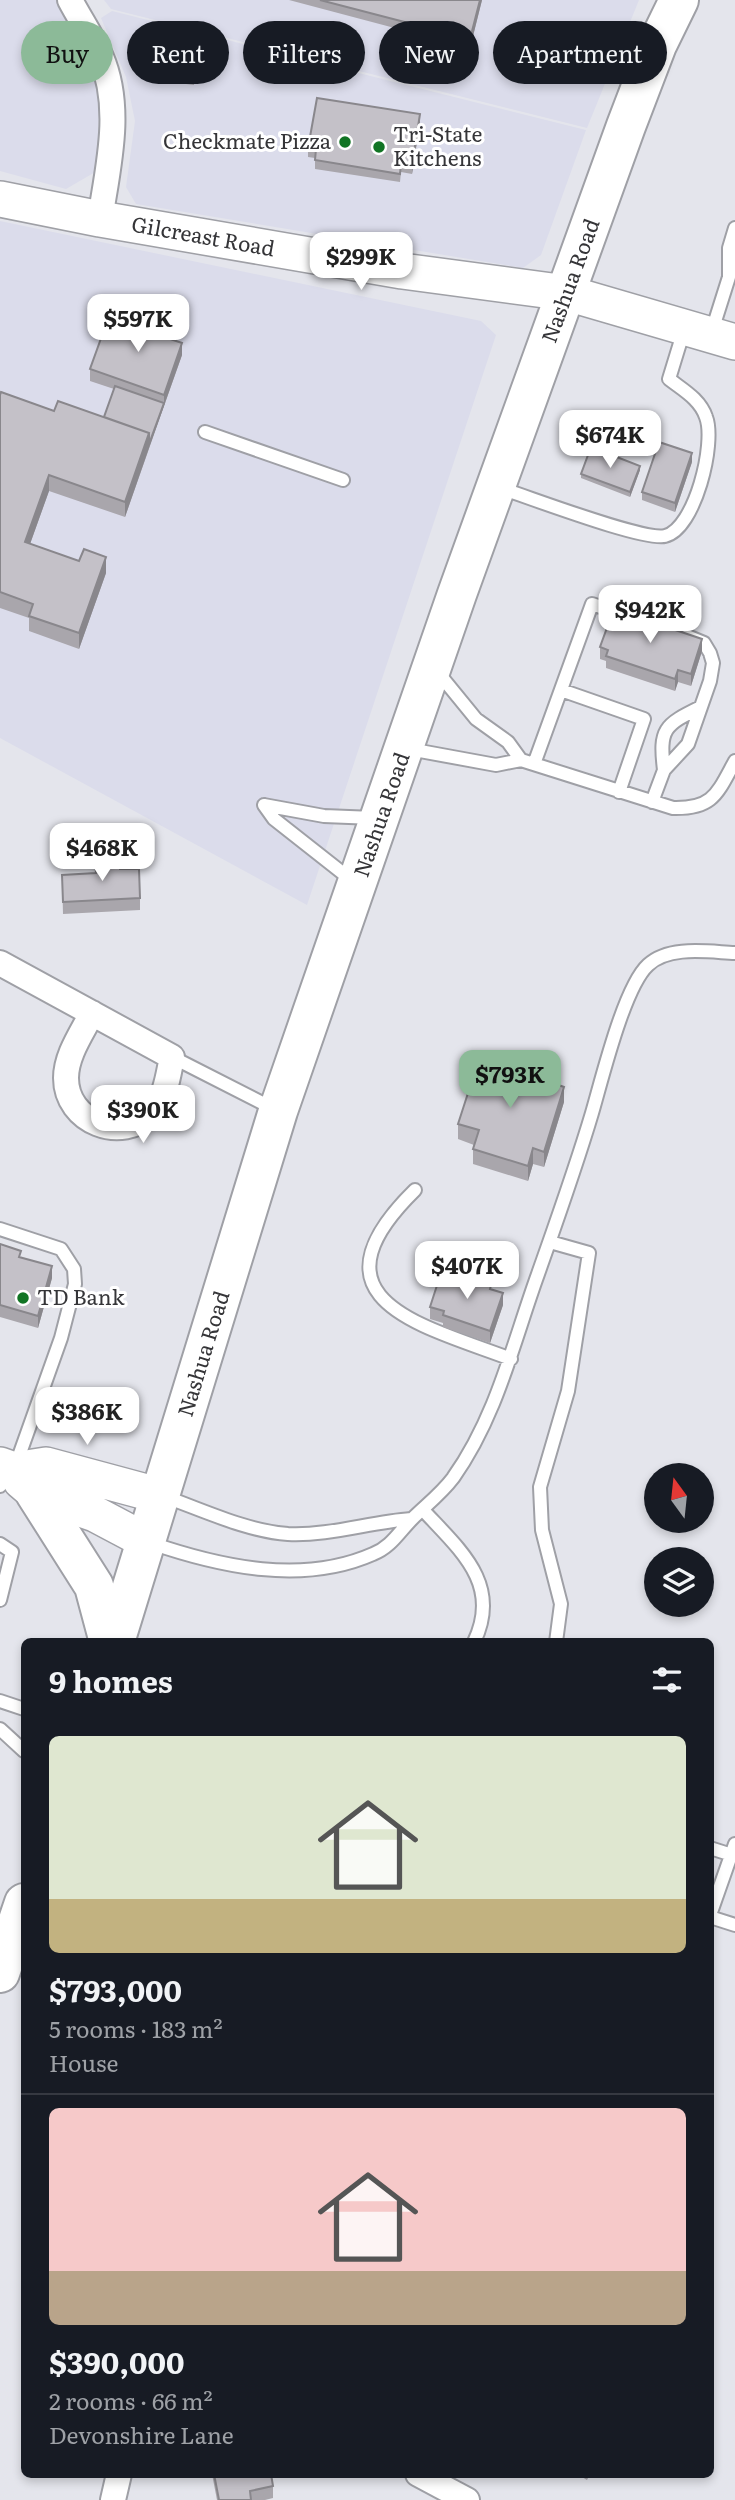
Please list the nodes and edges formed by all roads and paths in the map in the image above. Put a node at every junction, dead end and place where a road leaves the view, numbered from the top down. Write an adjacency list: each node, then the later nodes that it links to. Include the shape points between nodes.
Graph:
1 (70, 0): 4 (street, via 101,58 109,85 112,129)
2 (679, 0): 7 (main road, Nashua Road, via 648,68)
3 (0, 199): 4 (street, Gilcreast Road)
4 (100, 219): 7 (street, Gilcreast Road, via 402,271)
5 (735, 228): 6 (lane, via 729,248)
6 (732, 278): 8 (lane)
7 (567, 293): 8 (street, Gilcreast Road); 11 (main road, Nashua Road)
8 (710, 334): 11 (lane, via 669,379 695,398 711,435 709,458 687,516 676,530 667,536 636,533)
9 (205, 432): 10 (lane)
10 (343, 480)
11 (497, 487): 14 (main road, Nashua Road)
12 (643, 621): 15 (lane, via 592,604)
13 (669, 630): 16 (lane, via 704,643 710,653 710,681)
14 (433, 666): 17 (main road, Nashua Road); 19 (lane, via 476,719)
15 (561, 690): 19 (lane); 21 (lane, via 644,719)
16 (701, 707): 20 (lane, via 688,744); 20 (lane, via 666,728 662,738)
17 (406, 748): 19 (lane, via 496,765); 23 (main road, Nashua Road)
18 (735, 761): 22 (lane, via 715,796 695,809)
19 (527, 762): 21 (lane)
20 (664, 770): 22 (lane)
21 (619, 792): 22 (lane)
22 (652, 802)
23 (381, 818): 24 (main road, Nashua Road); 24 (lane, via 324,816 264,805 274,819)
24 (358, 885): 29 (main road, Nashua Road)
25 (735, 953): 32 (lane, via 660,957 637,980)
26 (0, 963): 27 (street)
27 (92, 1013): 28 (street); 28 (street, via 66,1078 71,1099 93,1122 114,1128 146,1118 160,1102)
28 (172, 1057): 29 (lane)
29 (278, 1111): 35 (main road, Nashua Road)
30 (415, 1190): 33 (lane, via 394,1211 373,1247 372,1284 381,1298 410,1321)
31 (0, 1230): 34 (lane, via 61,1249 69,1258 75,1284)
32 (550, 1242): 33 (lane); 44 (lane, via 589,1253 568,1391 540,1487 542,1530 561,1604)
33 (511, 1359): 36 (lane, via 489,1415 459,1468)
34 (12, 1478): 35 (street, via 46,1465); 38 (street); 41 (main road, via 94,1586)
35 (161, 1496): 37 (lane, via 287,1534); 38 (main road, Nashua Road)
36 (423, 1510): 37 (lane); 43 (lane, via 480,1580 484,1613)
37 (411, 1519): 38 (lane, via 397,1538 375,1554 340,1565 295,1570 220,1563)
38 (146, 1541): 42 (main road, Nashua Road)
39 (0, 1544): 40 (lane, via 12,1552 13,1560)
40 (0, 1600)
41 (107, 1638)
42 (117, 1638)
43 (476, 1638)
44 (557, 1638)
45 (0, 1701): 46 (lane)
46 (21, 1708)
47 (0, 1730): 48 (lane)
48 (21, 1748)
49 (714, 1848): 50 (lane)
50 (733, 1850): 51 (lane)
51 (714, 1905)
52 (21, 1912): 55 (main road)
53 (714, 1917): 54 (lane)
54 (735, 1925)
55 (0, 1973)
56 (118, 2478): 58 (street)
57 (426, 2478): 59 (street)
58 (113, 2500)
59 (467, 2500)

